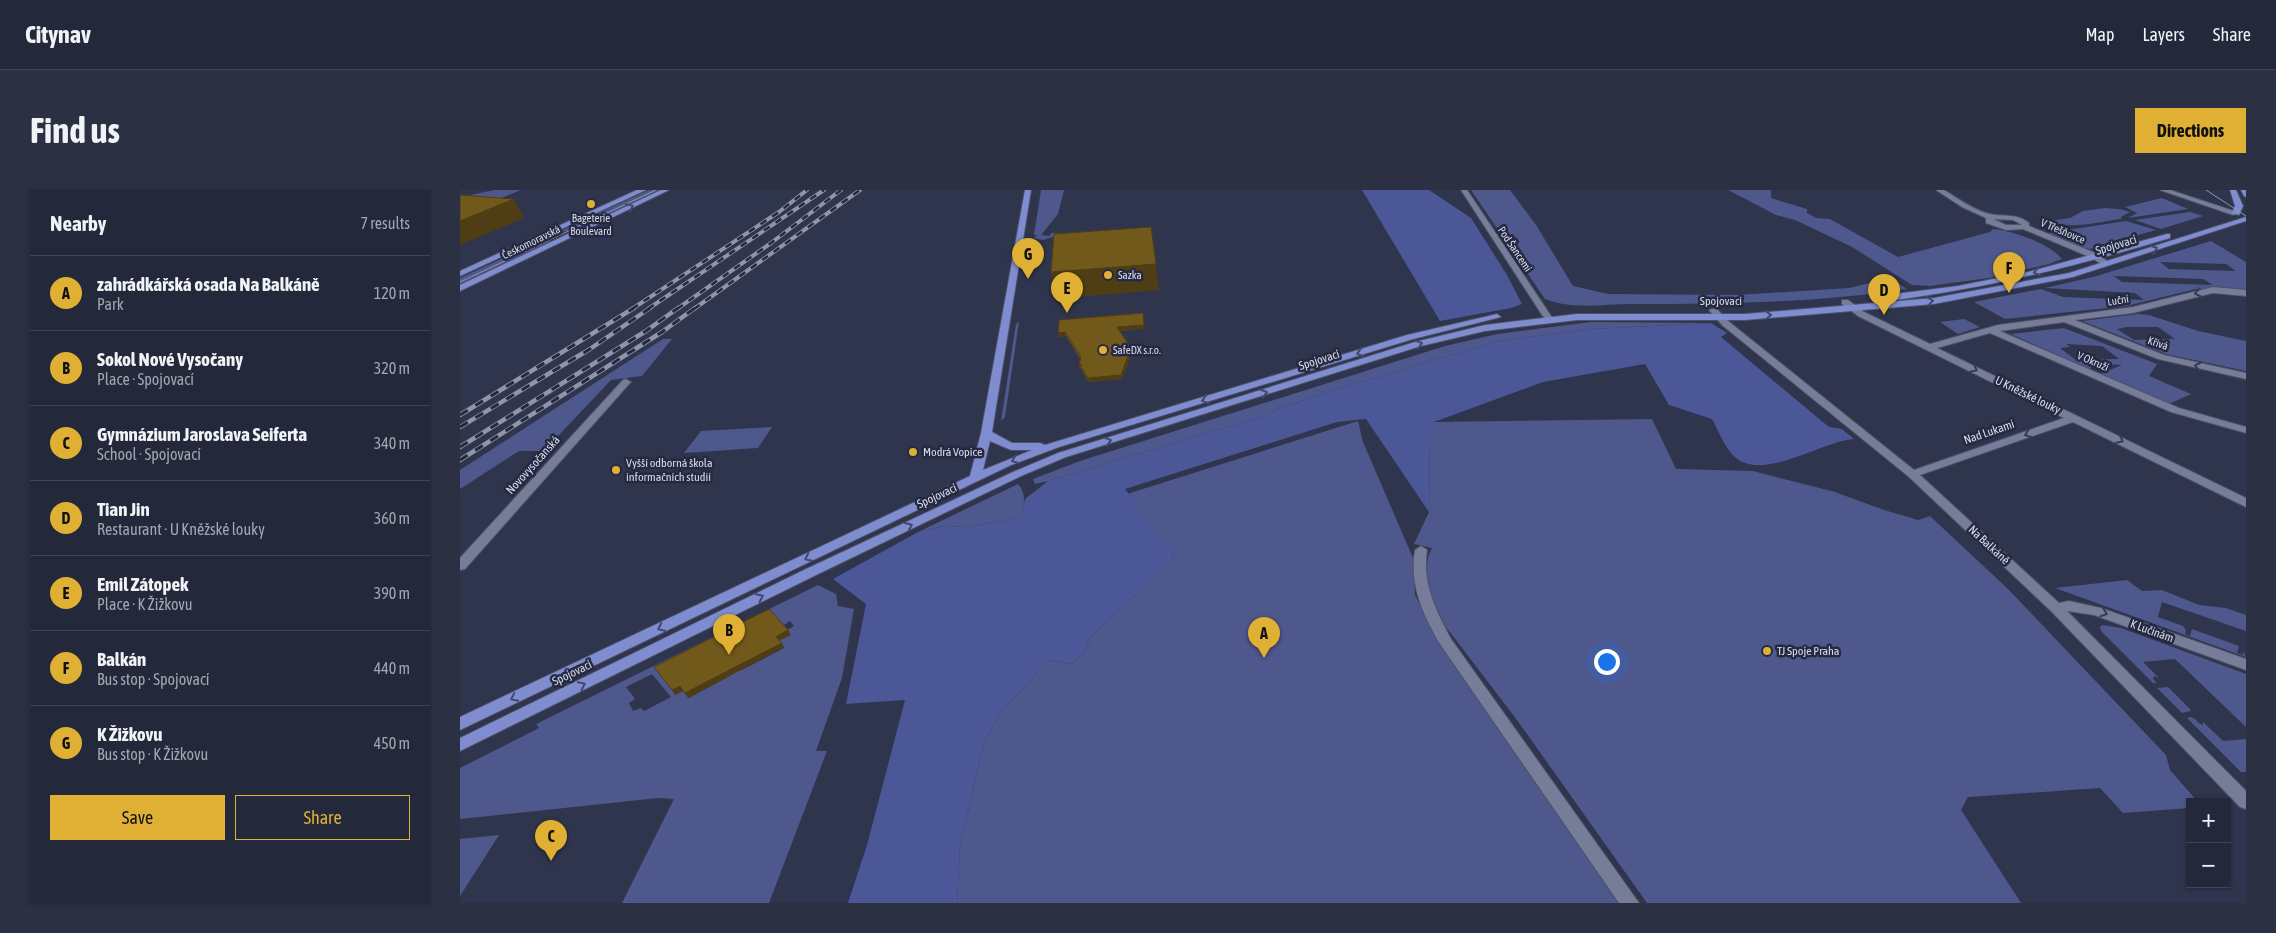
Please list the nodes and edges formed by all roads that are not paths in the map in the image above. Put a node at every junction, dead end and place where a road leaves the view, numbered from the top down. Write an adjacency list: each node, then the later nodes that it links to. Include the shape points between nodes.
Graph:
1 (642, 190): 24 (main road, Českomoravská)
2 (666, 190): 25 (main road, Českomoravská, one-way to 2)
3 (1028, 190): 38 (main road)
4 (1464, 190): 30 (street, Pod Šancemi)
5 (1938, 190): 10 (street, V Třešňovce)
6 (2163, 190): 11 (street)
7 (2233, 190): 11 (main road, via 2239,206)
8 (2244, 190): 9 (main road)
9 (2246, 196)
10 (1962, 202): 12 (street, V Třešňovce); 13 (street, V Třešňovce)
11 (2236, 213): 14 (main road); 19 (main road)
12 (1999, 216): 13 (street, V Třešňovce); 15 (street, V Třešňovce, via 2019,220 2026,225)
13 (1990, 217): 16 (street, V Třešňovce, via 1989,221 1994,224)
14 (2246, 218): 18 (main road, Spojovací)
15 (2024, 227): 16 (street, V Třešňovce); 21 (street, V Třešňovce)
16 (2011, 228): 22 (street, V Třešňovce)
17 (2244, 229): 18 (main road)
18 (2211, 230): 23 (main road, Spojovací, one-way to 18)
19 (2181, 231)
20 (2173, 234): 21 (main road, Spojovací)
21 (2095, 256): 22 (main road, Spojovací); 23 (street, V Třešňovce)
22 (2084, 259): 23 (street, V Třešňovce); 27 (main road, Spojovací, one-way to 27, via 1972,285)
23 (2108, 264): 28 (main road, Spojovací, one-way to 23, via 1973,295)
24 (460, 274)
25 (460, 288)
26 (2246, 293): 31 (street, Luční, one-way to 31, via 2213,290 2133,310)
27 (1845, 302): 28 (street, U Kněžské louky); 29 (main road, Spojovací)
28 (1854, 309): 29 (main road, Spojovací, one-way to 28); 33 (street, U Kněžské louky)
29 (1716, 313): 30 (main road, Spojovací); 40 (street, Na Balkáně)
30 (1546, 316): 39 (main road, Spojovací, one-way to 39, via 1480,320 1410,337); 43 (main road, Spojovací, one-way to 30, via 1062,455 1418,344)
31 (2066, 320): 32 (street, Luční); 34 (street, Křivá, one-way to 31, via 2161,357)
32 (1992, 331): 33 (street); 37 (street, V Okruží, via 2175,410)
33 (1930, 347): 36 (street, U Kněžské louky, one-way to 36)
34 (2246, 376)
35 (626, 382): 47 (street, Novovysočanská)
36 (2074, 418): 40 (street, Nad Lukami, one-way to 40); 42 (street, U Kněžské louky, one-way to 42)
37 (2246, 430)
38 (986, 433): 39 (main road, via 1000,444 1015,447); 41 (main road)
39 (1055, 445): 41 (main road, Spojovací, one-way to 41)
40 (1912, 474): 48 (street, Na Balkáně)
41 (975, 478): 43 (main road); 50 (main road, Spojovací, one-way to 50)
42 (2213, 486): 44 (street, U Kněžské louky); 45 (street, U Kněžské louky)
43 (989, 488): 51 (main road, Spojovací, one-way to 43)
44 (2246, 495)
45 (2246, 503)
46 (1421, 550): 53 (street, via 1418,561 1422,594 1445,640)
47 (460, 566)
48 (2056, 608): 49 (street, K Lučinám, one-way to 49, via 2069,606 2096,611); 52 (street, Na Balkáně)
49 (2246, 664)
50 (460, 724)
51 (460, 745)
52 (2246, 802)
53 (1630, 903)

